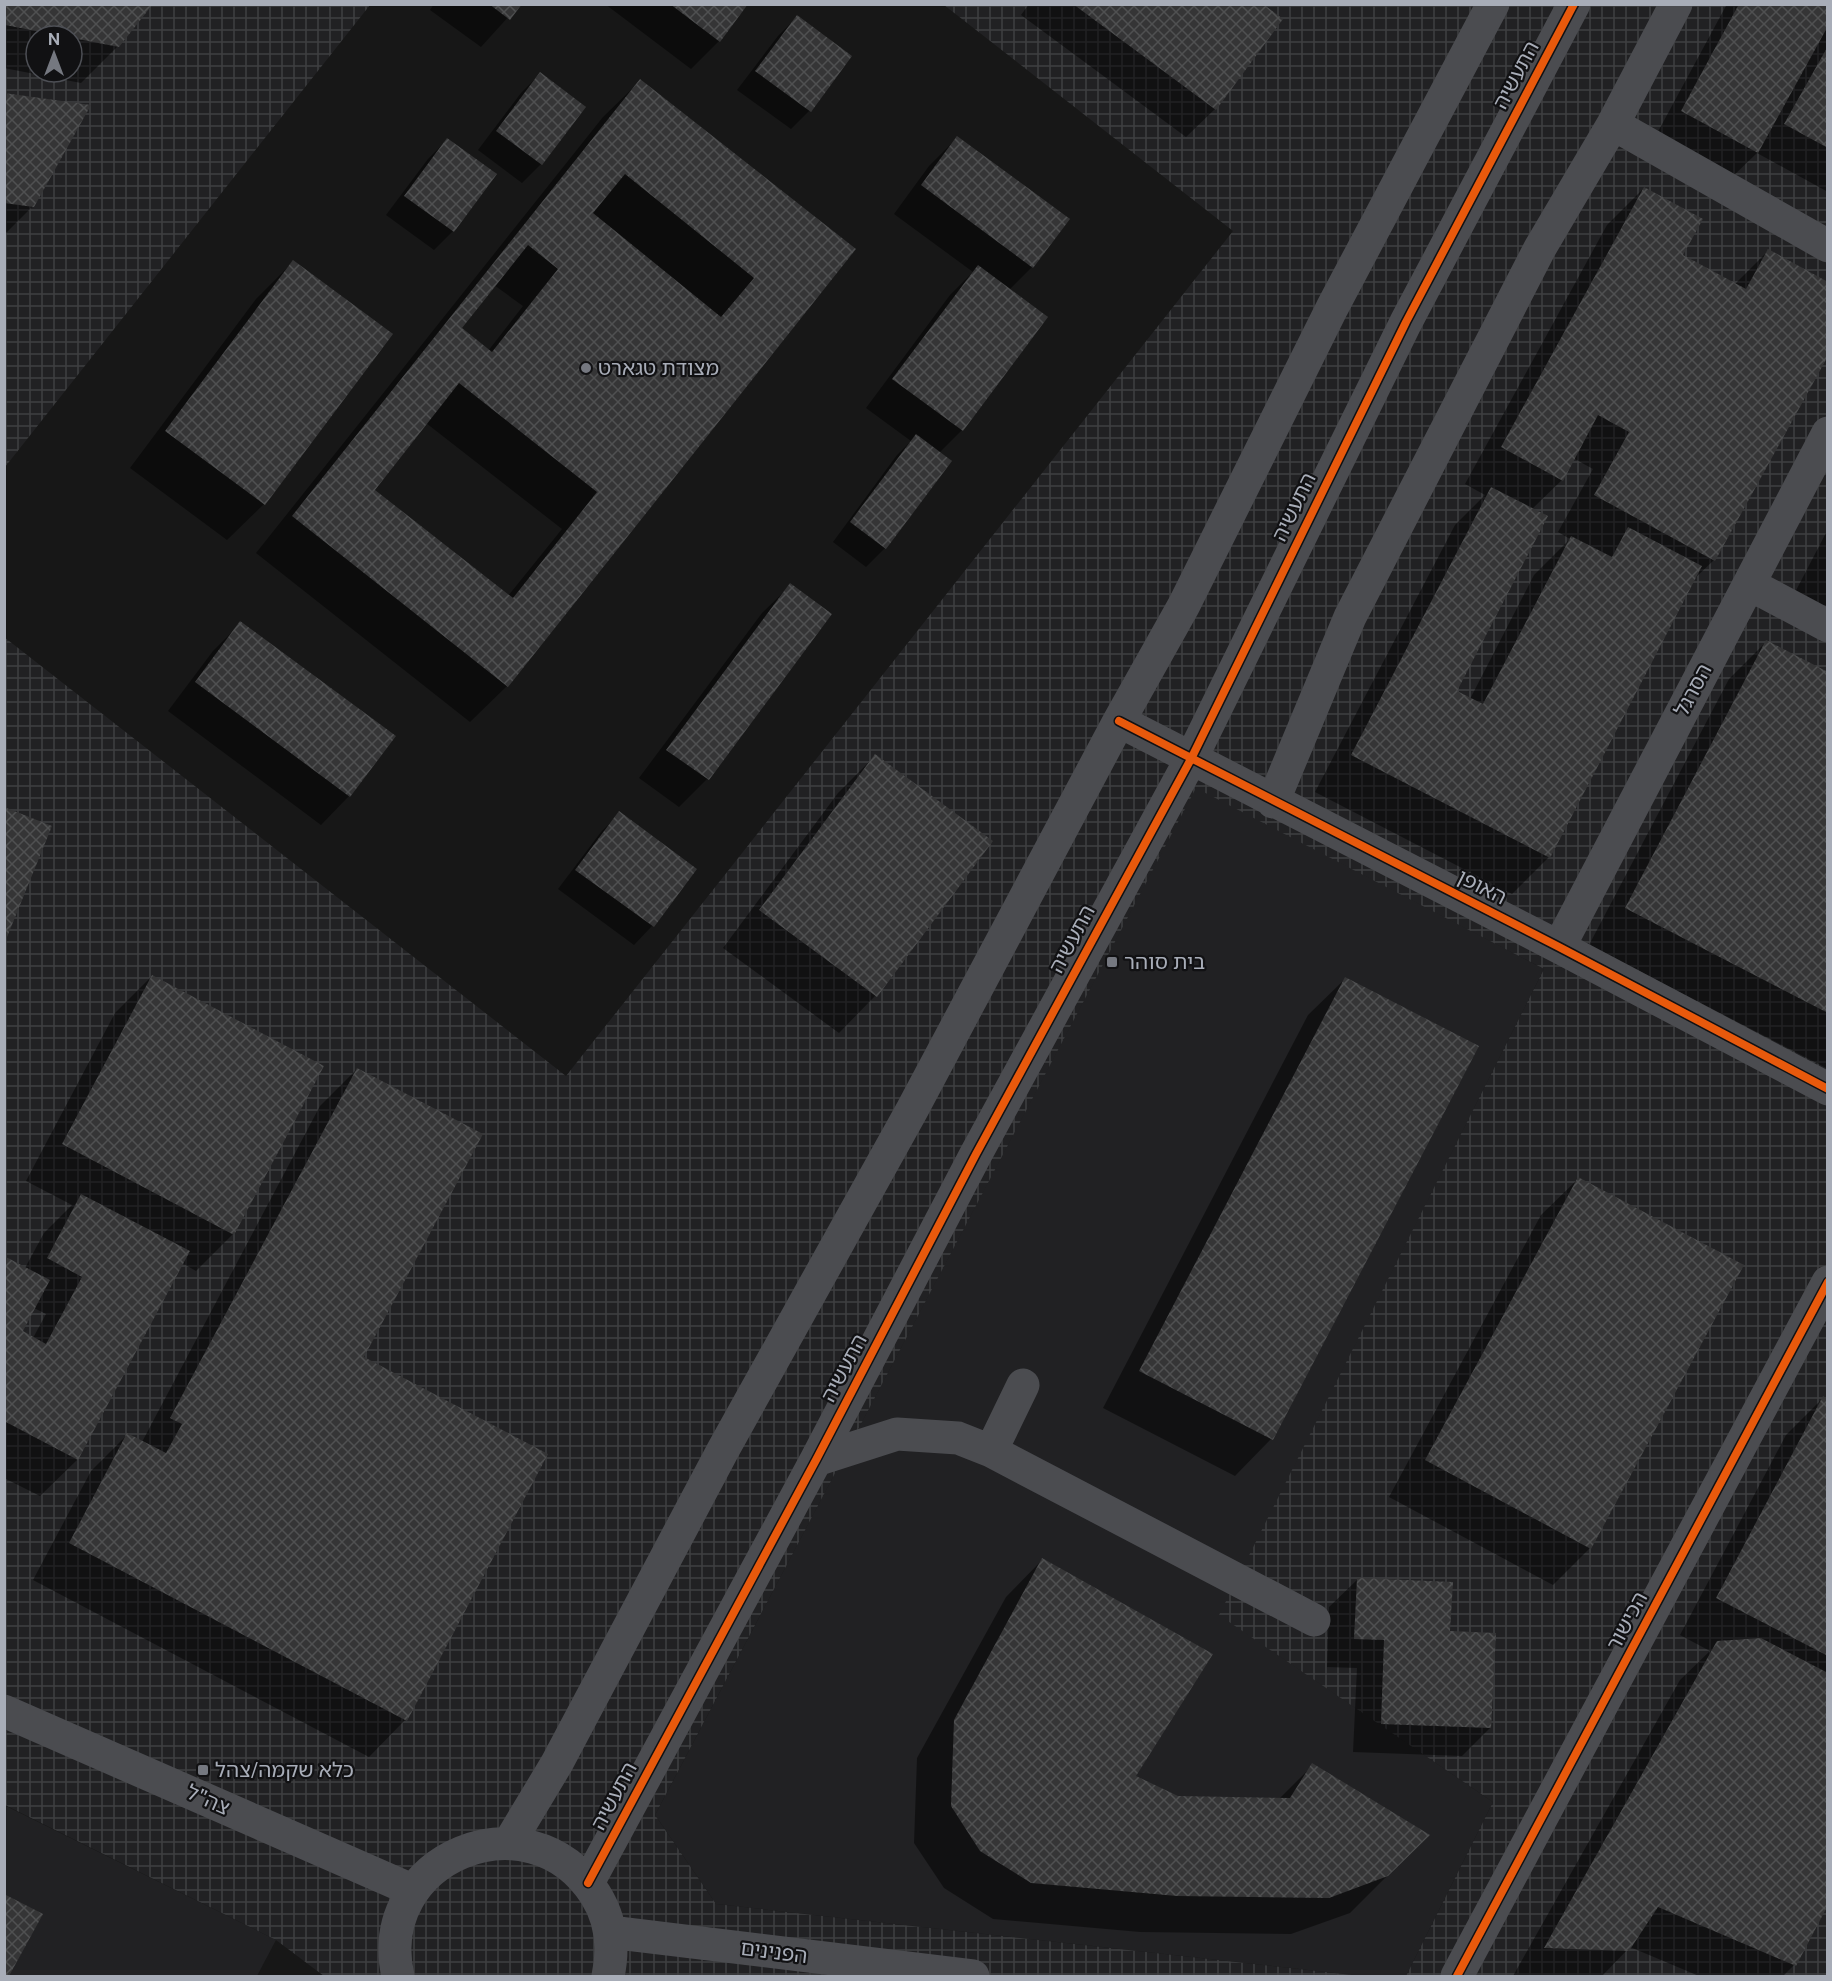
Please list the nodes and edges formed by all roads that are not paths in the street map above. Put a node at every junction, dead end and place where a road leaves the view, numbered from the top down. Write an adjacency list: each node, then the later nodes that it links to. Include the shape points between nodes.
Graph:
1 (1493, 4): 9 (street, via 1332,308 1184,604)
2 (1574, 4): 10 (street, התעשיה, via 1406,322)
3 (1676, 4): 4 (street)
4 (1613, 124): 5 (street); 11 (street, via 1540,248 1350,617)
5 (1827, 246)
6 (1827, 433): 7 (street, הסרגל)
7 (1749, 584): 8 (street); 12 (street, הסרגל)
8 (1827, 626)
9 (1119, 721): 10 (street, האופן); 20 (street, via 557,1763)
10 (1191, 759): 11 (street, האופן); 17 (street, התעשיה, via 976,1154)
11 (1273, 802): 12 (street, האופן)
12 (1559, 947): 13 (street, האופן)
13 (1827, 1089)
14 (1827, 1282): 27 (street, הכישור)
15 (1023, 1385): 16 (street)
16 (992, 1451): 17 (street, via 958,1438 897,1434); 18 (street)
17 (816, 1460): 21 (street, התעשיה)
18 (1314, 1620)
19 (4, 1711): 22 (street, צה"ל)
20 (509, 1843): 21 (street, via 539,1848 566,1862); 22 (street, via 472,1847 438,1863)
21 (588, 1883): 23 (street, via 602,1906)
22 (412, 1890): 24 (street, via 397,1922 393,1958)
23 (610, 1932): 25 (street, via 612,1959); 26 (street, הפנינים)
24 (398, 1977)
25 (608, 1977)
26 (973, 1977)
27 (1457, 1977)

